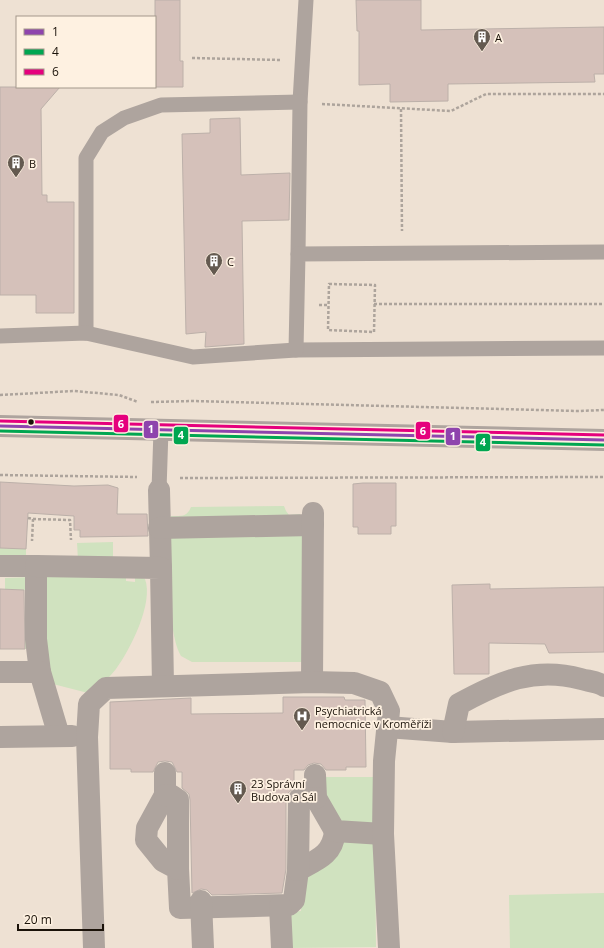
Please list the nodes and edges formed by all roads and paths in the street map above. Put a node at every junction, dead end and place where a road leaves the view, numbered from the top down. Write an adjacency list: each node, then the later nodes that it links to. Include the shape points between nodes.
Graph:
1 (306, 0): 3 (lane)
2 (192, 58): 3 (path)
3 (302, 61): 5 (lane)
4 (604, 94): 6 (path, via 486,94 451,111)
5 (300, 102): 6 (path); 8 (lane); 12 (lane, via 161,105 124,118 102,132 86,158)
6 (401, 109): 9 (path)
7 (604, 252): 9 (lane)
8 (298, 254): 9 (lane); 15 (lane)
9 (402, 254)
10 (374, 304): 10 (path, via 375,285 329,284 328,330 374,332); 11 (path)
11 (604, 304)
12 (86, 333): 13 (lane); 15 (lane, via 193,357)
13 (0, 336)
14 (604, 348): 15 (lane)
15 (296, 350)
16 (0, 396): 17 (path, via 74,391 119,395 137,402)
17 (604, 410)
18 (0, 426): 19 (street)
19 (161, 430): 20 (street); 23 (lane)
20 (604, 440)
21 (0, 475): 23 (path)
22 (604, 477): 23 (path)
23 (159, 484): 25 (street)
24 (33, 518): 26 (path, via 70,520 71,540)
25 (159, 528): 29 (street); 32 (street, via 313,519)
26 (78, 540)
27 (0, 566): 28 (street)
28 (36, 566): 29 (street); 31 (street, via 36,639)
29 (161, 568): 33 (street)
30 (0, 672): 31 (street)
31 (40, 672): 38 (street)
32 (312, 682): 33 (street); 35 (street, via 354,683 380,692 389,711)
33 (163, 686): 40 (street, via 106,688 89,704)
34 (604, 686): 37 (street, via 565,674 524,675 492,686 458,704)
35 (387, 727): 37 (street); 44 (street)
36 (604, 729): 37 (street)
37 (454, 732)
38 (59, 736): 39 (street); 40 (street)
39 (0, 737)
40 (87, 737): 49 (street)
41 (315, 775): 42 (street)
42 (316, 798): 43 (street); 46 (street, via 299,798)
43 (335, 831): 44 (street); 46 (street, via 334,842 329,851)
44 (383, 834): 52 (street)
45 (178, 870): 45 (street, via 163,861 146,840 147,828 165,784 172,796 178,800); 47 (street, via 180,908)
46 (298, 870): 48 (street, via 294,900 289,905)
47 (201, 904): 48 (street); 50 (street)
48 (280, 906): 51 (street)
49 (94, 948)
50 (203, 948)
51 (282, 948)
52 (389, 948)

